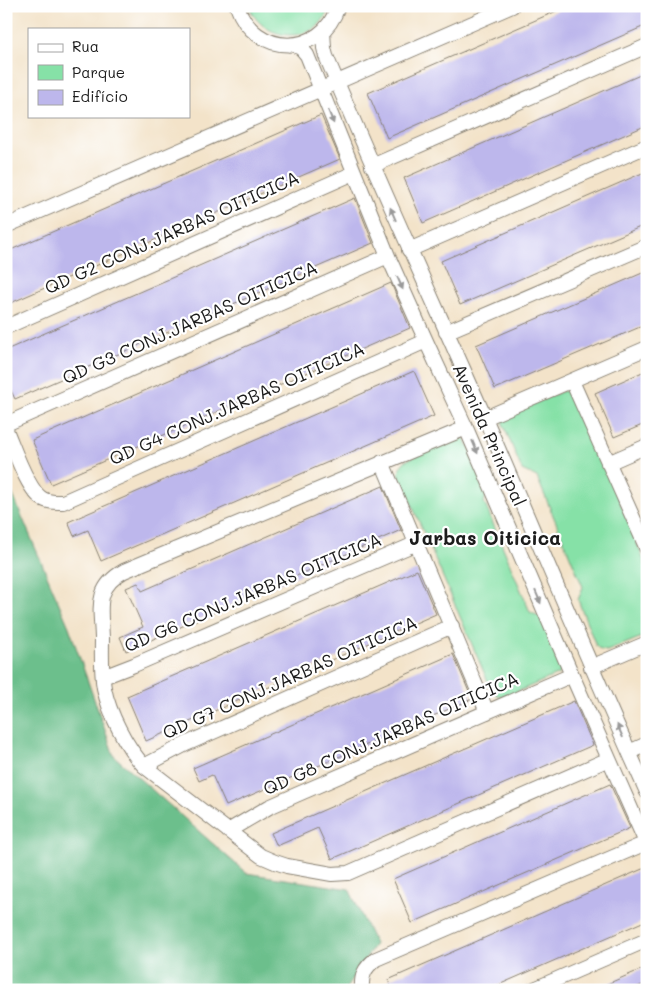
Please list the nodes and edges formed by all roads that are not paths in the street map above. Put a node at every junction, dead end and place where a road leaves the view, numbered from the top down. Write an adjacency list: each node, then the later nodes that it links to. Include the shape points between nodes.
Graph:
1 (237, 6): 5 (street, via 255,33 274,43)
2 (338, 6): 4 (street)
3 (512, 6): 7 (street)
4 (323, 31): 5 (street, via 315,38); 7 (street, Avenida Principal, via 324,48)
5 (294, 44): 8 (street, Avenida Principal, via 308,55)
6 (647, 46): 10 (street)
7 (337, 83): 8 (street); 10 (street, Avenida Principal)
8 (320, 89): 11 (street, Avenida Principal, one-way to 11); 12 (street)
9 (647, 146): 14 (street)
10 (372, 166): 14 (street, Avenida Principal, one-way to 10)
11 (354, 173): 15 (street, Avenida Principal); 16 (street, QD G2 CONJ.JARBAS OITICICA)
12 (6, 226)
13 (647, 246): 17 (street)
14 (409, 250): 17 (street, Avenida Principal)
15 (388, 256): 18 (street, Avenida Principal, one-way to 18); 22 (street, QD G3 CONJ.JARBAS OITICICA)
16 (6, 327)
17 (446, 332): 21 (street, Avenida Principal)
18 (426, 341): 23 (street, Avenida Principal); 24 (street, QD G4 CONJ.JARBAS OITICICA, via 63,502 42,499 32,490)
19 (647, 348): 20 (street)
20 (572, 381): 21 (street); 27 (street)
21 (485, 418): 29 (street, Avenida Principal)
22 (6, 424)
23 (466, 428): 26 (street); 31 (street, Avenida Principal, one-way to 31)
24 (6, 430)
25 (647, 446): 27 (street)
26 (382, 462): 28 (street); 36 (street, via 115,576 105,587 100,601)
27 (608, 463): 30 (street)
28 (417, 543): 32 (street); 36 (street, QD G6 CONJ.JARBAS OITICICA)
29 (538, 544): 31 (street); 34 (street, Avenida Principal)
30 (646, 546)
31 (519, 552): 35 (street, Avenida Principal, one-way to 35)
32 (452, 626): 37 (street); 41 (street, QD G7 CONJ.JARBAS OITICICA, via 186,744)
33 (647, 643): 34 (street)
34 (591, 667): 39 (street, Avenida Principal, one-way to 34)
35 (572, 675): 37 (street, QD G8 CONJ.JARBAS OITICICA); 40 (street, Avenida Principal)
36 (102, 677): 41 (street, via 107,701 126,742)
37 (487, 712): 43 (street, QD G8 CONJ.JARBAS OITICICA, via 269,807)
38 (647, 744): 39 (street)
39 (629, 752): 42 (street, Avenida Principal)
40 (609, 759): 43 (street, via 348,873 332,874 275,862 261,856); 44 (street, Avenida Principal)
41 (144, 766): 43 (street)
42 (647, 792)
43 (228, 831)
44 (646, 844): 46 (street, via 376,959 363,972)
45 (647, 940): 47 (street)
46 (362, 986)
47 (532, 990)

